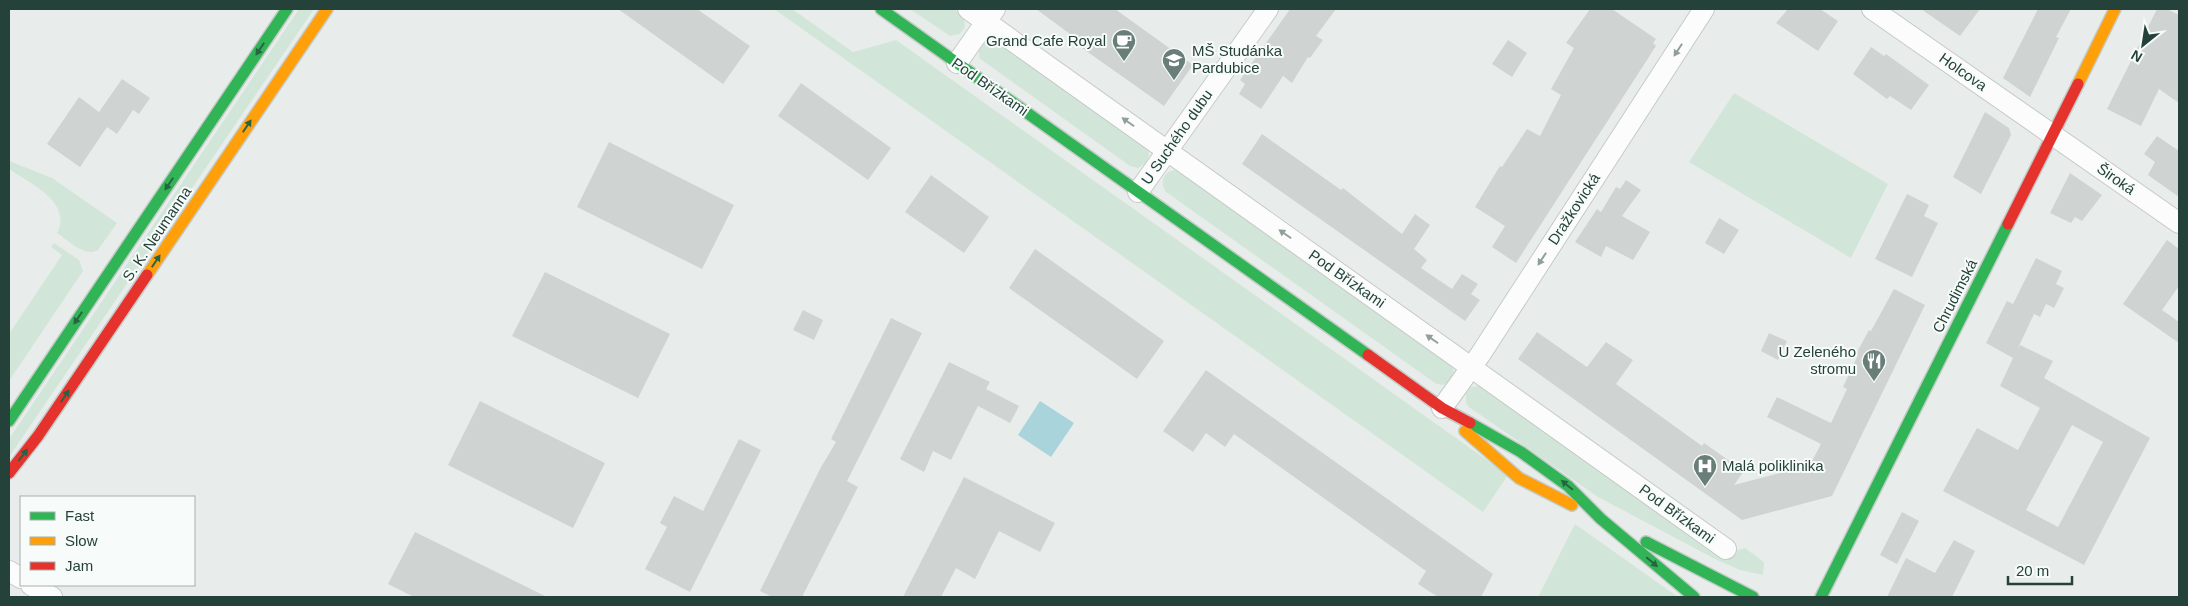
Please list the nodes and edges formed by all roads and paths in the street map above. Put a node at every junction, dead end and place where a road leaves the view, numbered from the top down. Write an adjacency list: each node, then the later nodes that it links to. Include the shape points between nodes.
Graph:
1 (287, 9): 17 (street, S. K. Neumanna, one-way to 17)
2 (326, 9): 18 (street, S. K. Neumanna, one-way to 2, via 38,436)
3 (881, 9): 10 (street, Pod Břízkami)
4 (968, 9): 9 (street, Pod Břízkami)
5 (1268, 9): 12 (street, U Suchého dubu)
6 (1704, 9): 15 (street, Dražkovická, one-way to 15)
7 (1872, 9): 11 (street, Holcova)
8 (2115, 9): 11 (street, Chrudimská)
9 (991, 15): 10 (street); 12 (street, Pod Břízkami, one-way to 9)
10 (956, 63): 13 (street, Pod Břízkami)
11 (2053, 134): 14 (street, Široká); 27 (street, Chrudimská)
12 (1168, 150): 13 (street, U Suchého dubu); 15 (street, Pod Břízkami, one-way to 12)
13 (1138, 192): 16 (street, Pod Břízkami)
14 (2179, 222)
15 (1471, 367): 16 (street, Dražkovická); 20 (street, Pod Břízkami)
16 (1442, 408): 19 (street, Pod Břízkami, one-way to 16, via 1568,486 1532,459); 19 (street, Pod Břízkami, via 1519,478)
17 (9, 421)
18 (9, 473)
19 (1602, 519): 25 (street, Pod Břízkami, one-way to 25); 26 (street, Pod Břízkami)
20 (1726, 549)
21 (9, 570): 22 (street)
22 (20, 577)
23 (33, 586): 24 (street)
24 (52, 597)
25 (1694, 597)
26 (1753, 597)
27 (1821, 597)

